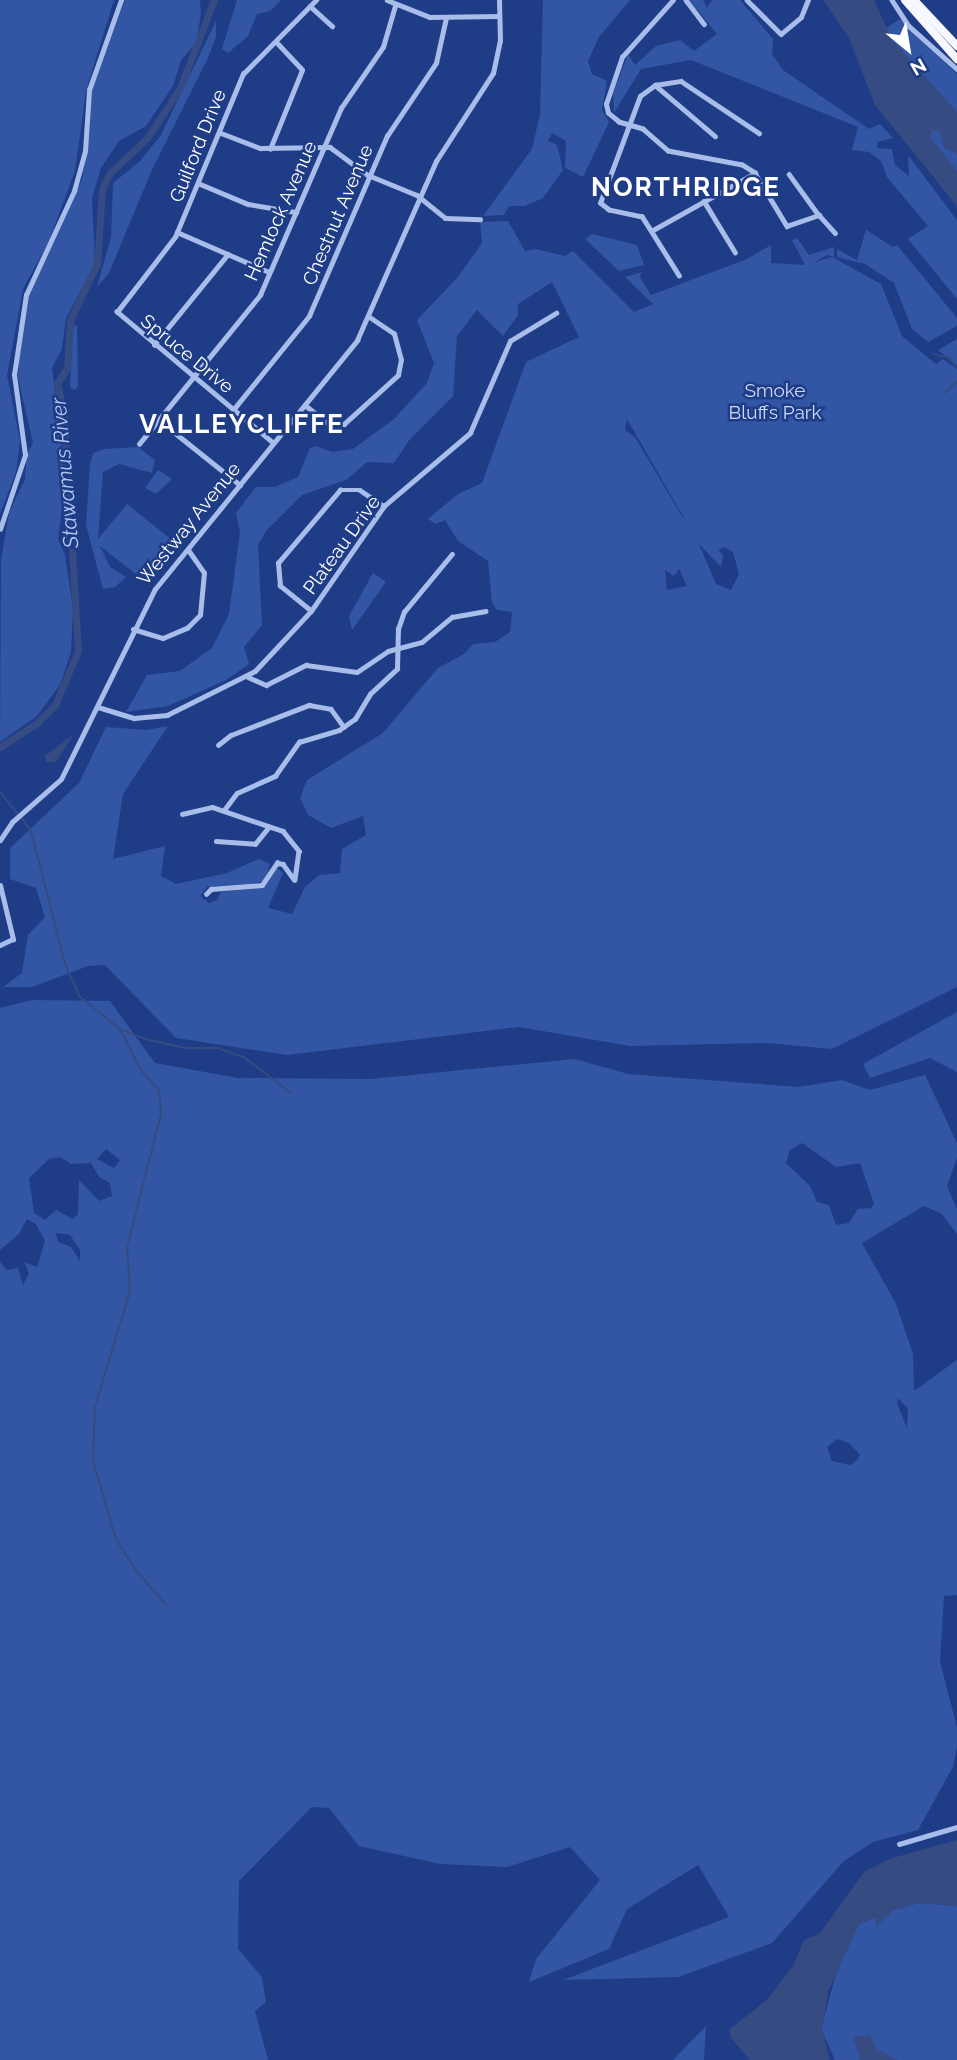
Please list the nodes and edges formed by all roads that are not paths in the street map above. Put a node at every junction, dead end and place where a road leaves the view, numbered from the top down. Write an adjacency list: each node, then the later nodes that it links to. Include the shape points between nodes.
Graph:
1 (121, 0): 57 (street, via 89,90 85,150 74,191 26,295 14,375 25,455)
2 (316, 0): 12 (street, Guilford Drive)
3 (387, 0): 13 (street)
4 (499, 0): 14 (street, Westway Avenue)
5 (673, 0): 23 (street, via 624,53 608,93 608,113)
6 (686, 0): 16 (street)
7 (747, 0): 8 (street, via 776,32 784,32 804,13)
8 (808, 0)
9 (892, 0): 21 (street, via 909,26)
10 (905, 0): 20 (highway)
11 (914, 0): 19 (highway)
12 (310, 6): 17 (street); 18 (street, Guilford Drive)
13 (395, 6): 15 (street); 27 (street, Hemlock Avenue, via 383,47 341,108)
14 (499, 16): 15 (street); 33 (street, Westway Avenue, via 493,73 439,155)
15 (446, 18): 31 (street, Chestnut Avenue, via 436,63 387,136)
16 (704, 24)
17 (332, 26)
18 (276, 42): 24 (street, Guilford Drive, via 243,74); 28 (street, via 302,70)
19 (957, 46)
20 (957, 59)
21 (957, 69)
22 (655, 85): 23 (street, via 640,96); 25 (street, via 684,82); 26 (street)
23 (630, 125): 29 (street, via 643,129 668,151 742,165); 38 (street, via 600,203 608,210 640,215)
24 (221, 133): 28 (street); 32 (street, Guilford Drive)
25 (759, 133)
26 (715, 136)
27 (325, 147): 28 (street); 31 (street); 35 (street, Hemlock Avenue)
28 (270, 149)
29 (755, 173): 34 (street); 36 (street, via 789,227)
30 (789, 174): 36 (street)
31 (372, 177): 33 (street); 51 (street, Chestnut Avenue, via 309,316)
32 (198, 183): 35 (street, via 253,205); 39 (street, Guilford Drive)
33 (421, 197): 37 (street, via 449,220); 47 (street, Westway Avenue)
34 (704, 201): 38 (street); 41 (street)
35 (296, 212): 43 (street, Hemlock Avenue)
36 (819, 215): 40 (street)
37 (480, 219)
38 (653, 230): 44 (street)
39 (177, 232): 42 (street); 45 (street, Guilford Drive)
40 (835, 233)
41 (735, 252)
42 (228, 254): 43 (street); 48 (street)
43 (269, 272): 49 (street, Hemlock Avenue, via 260,295)
44 (678, 276)
45 (117, 312): 48 (street, Spruce Drive)
46 (556, 313): 56 (street, Plateau Drive, via 522,331 506,347 466,438)
47 (369, 317): 50 (street, Westway Avenue, via 354,345); 50 (street, via 394,334 401,360 398,375 344,424 328,424)
48 (154, 345): 49 (street, Spruce Drive)
49 (192, 377): 51 (street, Spruce Drive); 52 (street, Hemlock Avenue)
50 (304, 405): 54 (street, Westway Avenue)
51 (233, 410): 54 (street, Spruce Drive)
52 (159, 420): 53 (street, Hemlock Avenue); 55 (street)
53 (139, 444)
54 (274, 444): 55 (street, Westway Avenue)
55 (241, 485): 58 (street, Westway Avenue)
56 (384, 506): 60 (street, Plateau Drive); 60 (street, via 360,490 340,490 278,563 280,586)
57 (0, 529)
58 (188, 550): 62 (street, Westway Avenue, via 155,589); 62 (street, via 204,573 200,615 187,628 163,638)
59 (452, 554): 63 (street, via 404,612 398,629)
60 (312, 611): 64 (street, Plateau Drive)
61 (485, 611): 63 (street, via 452,617 422,642)
62 (133, 629): 65 (street, Westway Avenue)
63 (399, 648): 64 (street, via 357,672 306,665 266,685); 66 (street, via 397,669)
64 (248, 677): 65 (street, Plateau Drive, via 156,717 134,718)
65 (97, 707): 71 (street, Westway Avenue, via 61,779 12,822)
66 (344, 727): 67 (street, via 331,709 309,705 231,735); 68 (street, via 299,742 275,776 237,793)
67 (219, 745)
68 (224, 810): 69 (street, via 201,807); 70 (street)
69 (182, 814)
70 (269, 827): 72 (street, via 255,844); 74 (street, via 290,836 299,850 295,880 284,864 277,863 262,885 211,889)
71 (0, 839)
72 (216, 841)
73 (0, 885): 75 (street)
74 (206, 894)
75 (13, 939): 76 (street)
76 (0, 945)
77 (957, 1827): 78 (street)
78 (899, 1844)

